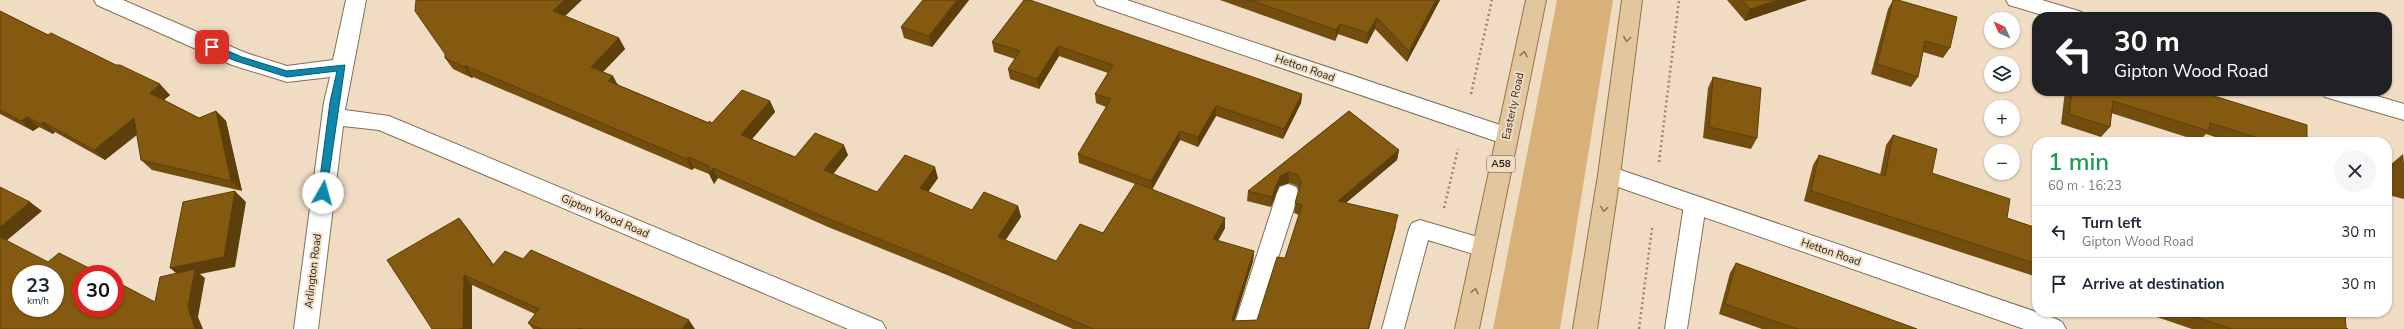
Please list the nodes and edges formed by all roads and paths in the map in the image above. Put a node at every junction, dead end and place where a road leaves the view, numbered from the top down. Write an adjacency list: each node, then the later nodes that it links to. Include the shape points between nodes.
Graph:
1 (104, 0): 10 (street, via 239,59 287,74)
2 (356, 0): 10 (street, Arlington Road)
3 (1104, 0): 15 (street, Hetton Road)
4 (1492, 0): 11 (path)
5 (1536, 0): 15 (main road, Easterly Road / A58, one-way to 5)
6 (1632, 0): 17 (main road, one-way to 17)
7 (1679, 0): 16 (path)
8 (2016, 0): 9 (street)
9 (2058, 12)
10 (342, 67): 14 (street, Arlington Road)
11 (1470, 95)
12 (2349, 96): 13 (street)
13 (2404, 112)
14 (333, 117): 22 (street, Arlington Road); 23 (street, Gipton Wood Road, via 381,122)
15 (1507, 136): 21 (main road, Easterly Road / A58)
16 (1658, 168)
17 (1609, 175): 19 (street, Hetton Road); 27 (main road, one-way to 27)
18 (1288, 193): 24 (lane)
19 (1695, 205): 29 (lane); 30 (street, Hetton Road)
20 (1652, 228): 28 (path)
21 (1483, 248): 25 (lane, via 1420,229); 26 (main road, Easterly Road / A58, one-way to 21)
22 (306, 329)
23 (874, 329)
24 (1244, 329)
25 (1393, 329)
26 (1467, 329)
27 (1585, 329)
28 (1639, 329)
29 (1676, 329)
30 (2054, 329)

